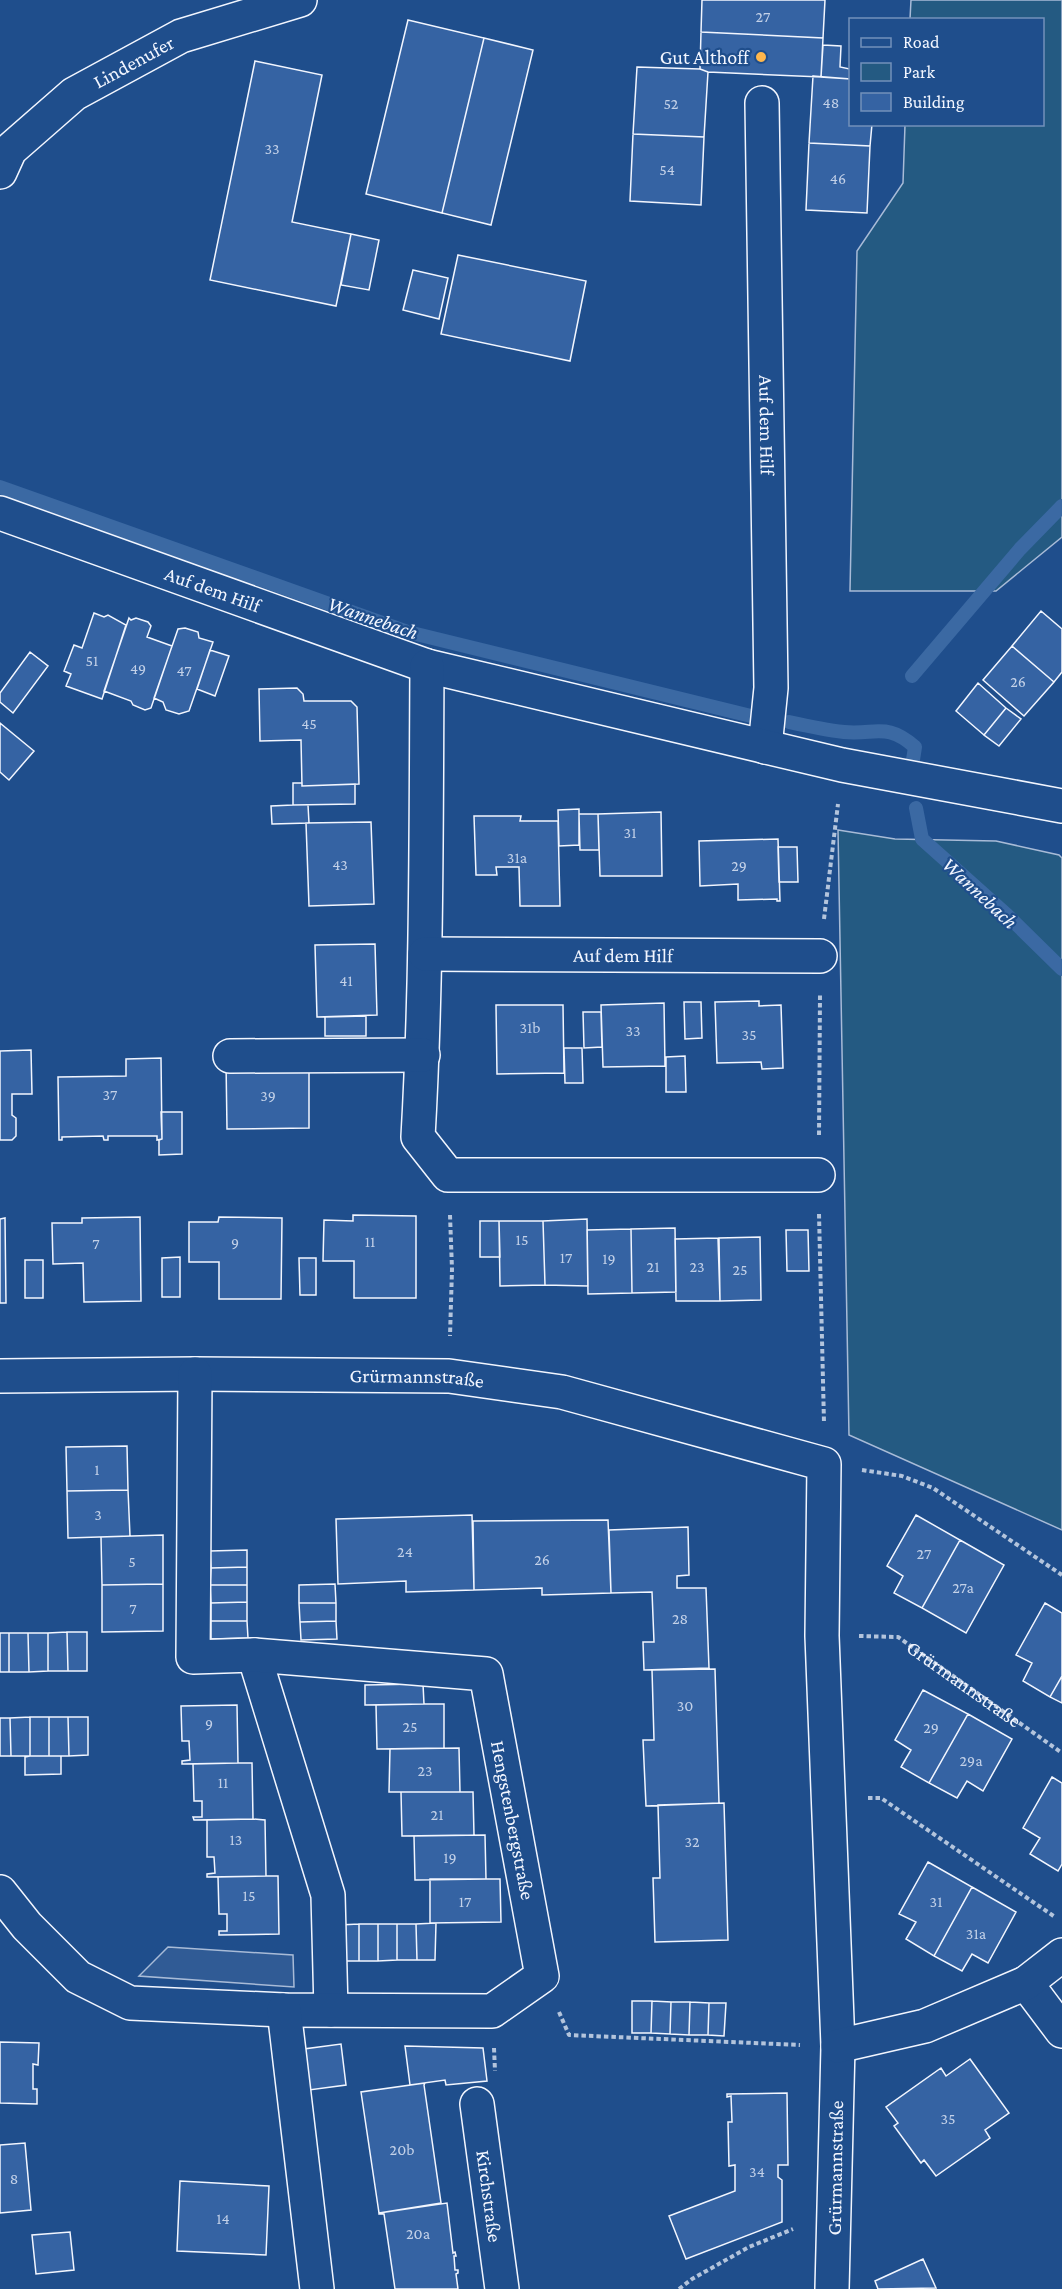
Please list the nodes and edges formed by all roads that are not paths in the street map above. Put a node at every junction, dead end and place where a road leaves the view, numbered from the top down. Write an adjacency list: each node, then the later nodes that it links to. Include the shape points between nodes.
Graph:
1 (300, 0): 3 (street, Lindenufer, via 181,36 74,94)
2 (762, 103): 6 (street, Auf dem Hilf, via 771,688)
3 (4, 154)
4 (0, 513): 5 (street, Auf dem Hilf)
5 (427, 666): 6 (street, Auf dem Hilf); 8 (street)
6 (767, 735): 7 (street, Auf dem Hilf, via 842,765)
7 (1062, 806)
8 (425, 954): 9 (street, Auf dem Hilf); 10 (street)
9 (820, 956)
10 (423, 1055): 11 (street); 12 (street, via 418,1137 448,1175)
11 (230, 1056)
12 (818, 1175)
13 (195, 1374): 14 (street, Grürmannstraße); 15 (street, Hengstenbergstraße, via 193,1657); 22 (street, Grürmannstraße, via 449,1376 562,1392 824,1464 822,1636)
14 (0, 1376)
15 (254, 1655): 20 (street, via 328,1895); 20 (street, Hengstenbergstraße, via 486,1674 542,1976 492,2012)
16 (0, 1893): 19 (street, via 78,1977 130,2003)
17 (1062, 1954): 18 (street)
18 (1026, 1983): 21 (street); 22 (street, via 925,2026)
19 (284, 2010): 20 (street); 24 (street)
20 (331, 2010)
21 (1062, 2031)
22 (838, 2046): 26 (street, Grürmannstraße)
23 (477, 2104): 25 (street, Kirchstraße)
24 (317, 2289)
25 (502, 2289)
26 (832, 2289)

